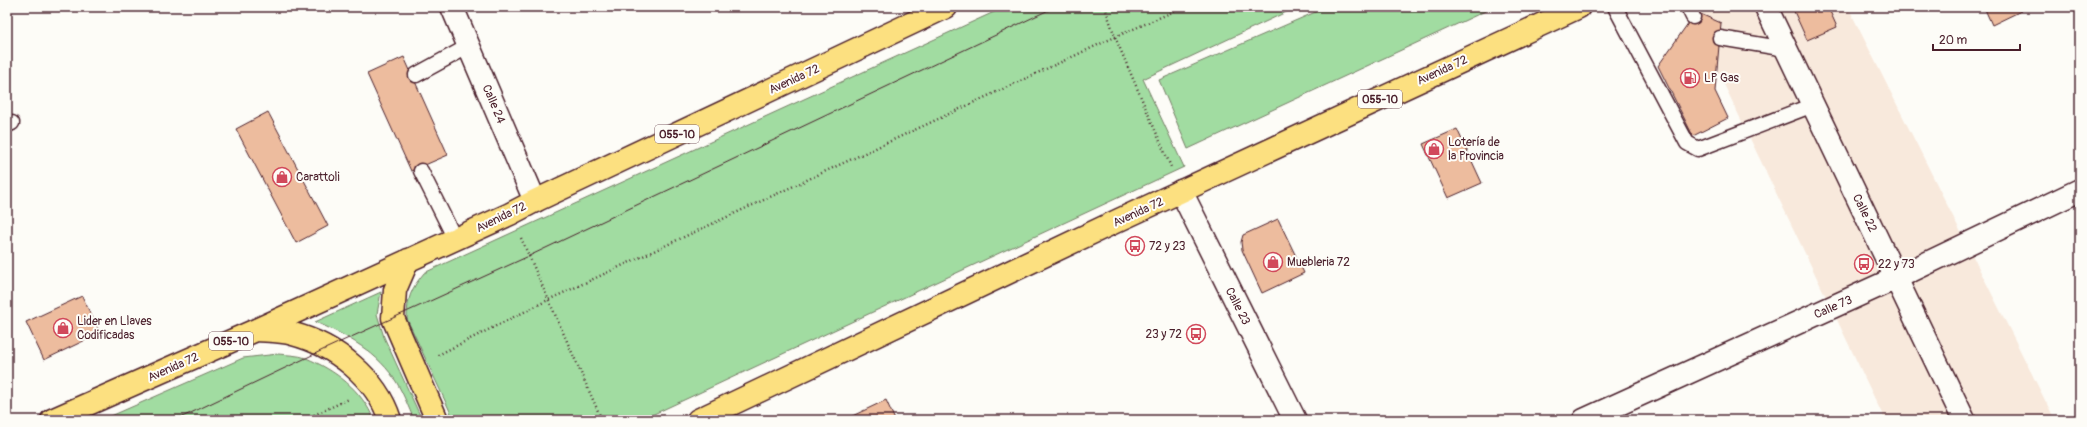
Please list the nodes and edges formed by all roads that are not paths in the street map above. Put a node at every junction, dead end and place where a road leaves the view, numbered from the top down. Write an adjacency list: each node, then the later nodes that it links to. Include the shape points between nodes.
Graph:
1 (452, 7): 7 (street, Calle 24)
2 (946, 7): 14 (highway, Avenida 72 / 055-10)
3 (1579, 7): 13 (highway, Avenida 72 / 055-10)
4 (1615, 7): 10 (lane, via 1687,143 1698,149)
5 (1766, 7): 8 (street, Calle 22)
6 (1720, 38): 8 (lane)
7 (469, 46): 9 (lane); 14 (street, Calle 24)
8 (1786, 49): 10 (street, Calle 22)
9 (416, 75)
10 (1813, 105): 17 (street, Calle 22)
11 (421, 171): 15 (lane)
12 (2080, 190): 17 (street, Calle 73)
13 (1181, 192): 22 (highway, Avenida 72 / 055-10); 23 (street, Calle 23)
14 (535, 201): 15 (highway, Avenida 72 / 055-10)
15 (455, 239): 16 (highway, Avenida 72 / 055-10)
16 (408, 260): 18 (highway, Avenida 72 / 055-10); 21 (highway, via 395,290 393,318)
17 (1896, 278): 24 (street, Calle 73); 25 (street, Calle 22)
18 (256, 330): 19 (highway, Avenida 72 / 055-10); 20 (highway, via 293,334 327,348 352,365 373,388 387,410)
19 (52, 420)
20 (390, 420)
21 (437, 420)
22 (698, 420)
23 (1296, 420)
24 (1584, 420)
25 (1964, 420)

